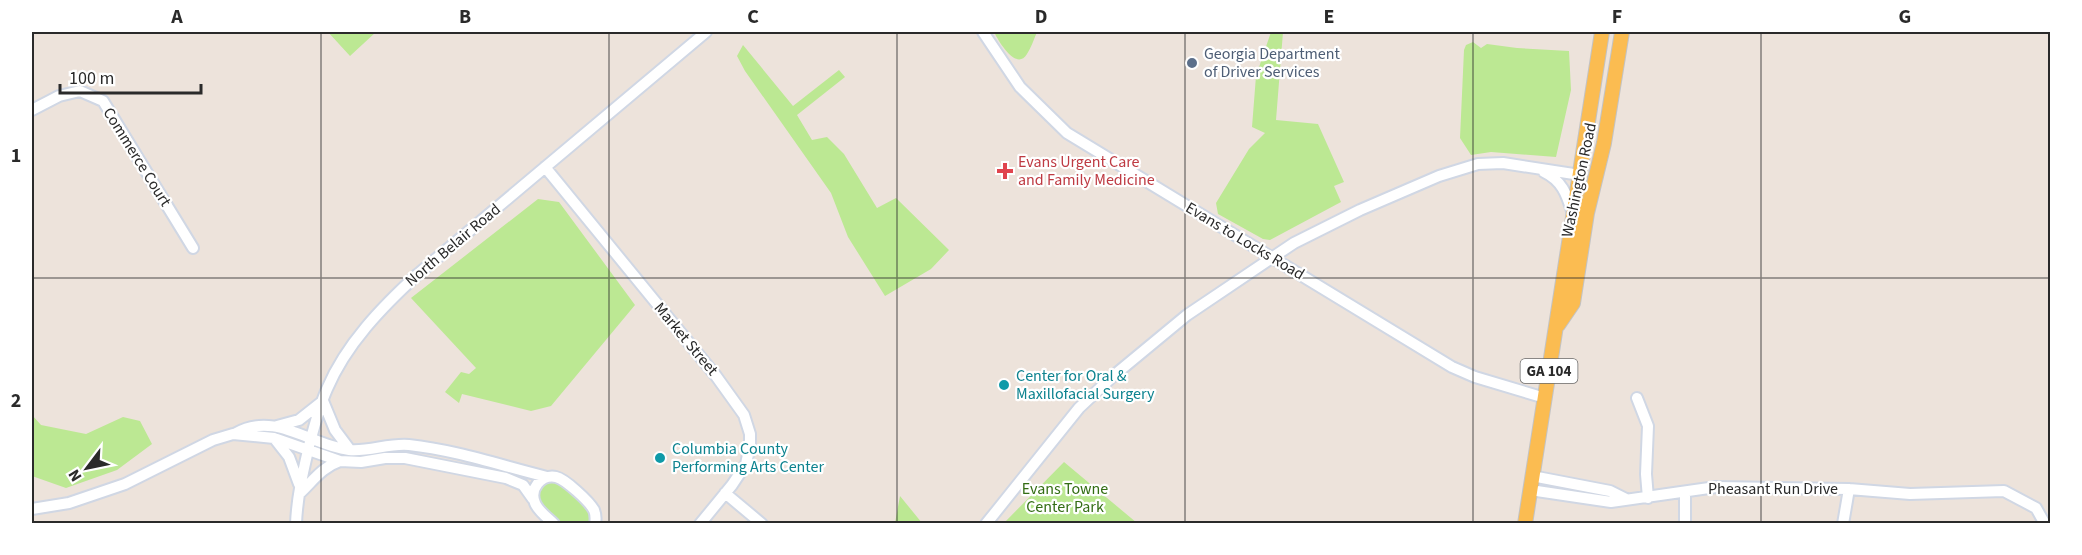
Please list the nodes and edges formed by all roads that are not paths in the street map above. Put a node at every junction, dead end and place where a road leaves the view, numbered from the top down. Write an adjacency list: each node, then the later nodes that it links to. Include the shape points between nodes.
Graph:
1 (706, 32): 6 (street, North Belair Road)
2 (983, 32): 11 (street, Evans to Locks Road, via 1020,87 1067,133)
3 (1602, 32): 8 (main road, Washington Road / GA 104)
4 (1622, 32): 12 (main road, Washington Road, via 1573,303)
5 (32, 110): 10 (street, Commerce Court, via 59,96 80,91 103,100)
6 (545, 167): 15 (street, North Belair Road, via 393,297 349,350); 29 (street, Market Street, via 744,414 750,434 749,455)
7 (1536, 168): 8 (street); 9 (street, via 1560,183); 11 (street, via 1478,164 1438,176 1360,210)
8 (1580, 175): 9 (main road, Washington Road / GA 104)
9 (1574, 218): 12 (main road, Washington Road / GA 104)
10 (193, 248)
11 (1272, 256): 13 (street, Evans to Locks Road, via 1452,367); 38 (street, via 1187,315 1112,377 1079,408)
12 (1556, 330): 13 (main road, Washington Road / GA 104)
13 (1545, 398): 25 (main road, Washington Road / GA 104)
14 (1637, 398): 30 (street, via 1648,426)
15 (322, 400): 16 (street, via 299,420); 19 (street, North Belair Road); 20 (street, via 335,430)
16 (276, 426): 17 (street, via 254,425); 19 (street)
17 (233, 434): 18 (street); 32 (street, via 125,484 69,503)
18 (274, 438): 19 (street); 27 (street, via 289,457)
19 (310, 444): 20 (street); 22 (street); 27 (street, North Belair Road)
20 (350, 450): 21 (street, via 408,445)
21 (432, 450): 23 (street); 24 (street)
22 (340, 461): 23 (street, via 405,458); 27 (street, via 318,473)
23 (428, 462): 31 (street, via 512,480 523,485)
24 (547, 477): 31 (street, via 534,488); 33 (street, via 564,480 590,504)
25 (1531, 483): 30 (street, Pheasant Run Drive, via 1610,491 1626,499); 39 (main road, Washington Road / GA 104)
26 (1849, 489): 28 (street, Pheasant Run Drive, via 1716,487); 41 (street, Pheasant Run Drive); 42 (street, Pheasant Run Drive, via 1910,494 2004,491 2036,508)
27 (300, 490): 35 (street, North Belair Road)
28 (1685, 492): 30 (street, Pheasant Run Drive); 40 (street)
29 (725, 493): 34 (street, Market Street); 37 (street)
30 (1648, 498)
31 (534, 499): 36 (street)
32 (32, 510)
33 (596, 521)
34 (700, 523)
35 (296, 524)
36 (554, 524)
37 (762, 524)
38 (986, 524)
39 (1525, 524)
40 (1685, 524)
41 (1843, 524)
42 (2045, 524)

